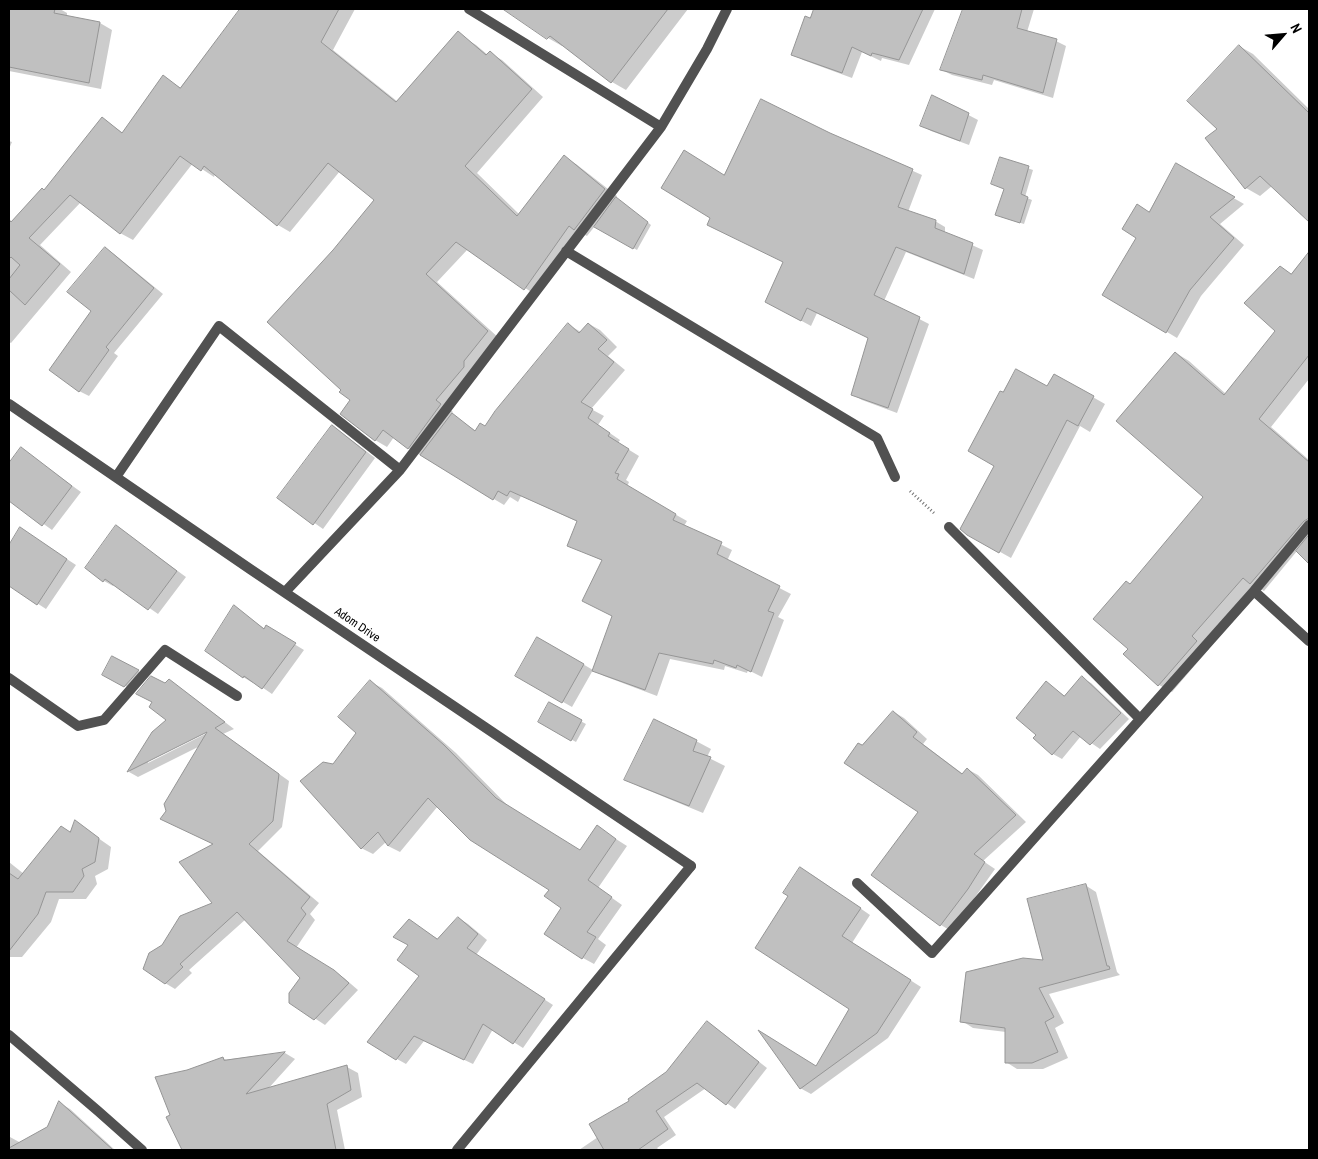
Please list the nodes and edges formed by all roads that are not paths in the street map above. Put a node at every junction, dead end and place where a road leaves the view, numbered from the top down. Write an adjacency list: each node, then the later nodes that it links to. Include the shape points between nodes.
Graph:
1 (469, 9): 3 (street)
2 (727, 9): 3 (street)
3 (661, 127): 4 (street)
4 (566, 251): 6 (street); 8 (street, via 877,438)
5 (9, 404): 7 (street, Adom Drive)
6 (400, 470): 7 (street, via 219,326); 12 (street)
7 (116, 477): 12 (street, Adom Drive)
8 (895, 477)
9 (1309, 525): 11 (street)
10 (949, 527): 16 (street)
11 (1254, 590): 13 (street); 16 (street)
12 (285, 592): 20 (street, Adom Drive, via 691,866)
13 (1309, 641)
14 (9, 678): 15 (street, via 78,726 104,720 165,650)
15 (237, 696)
16 (1139, 718): 17 (street, via 932,952)
17 (858, 883)
18 (9, 1036): 19 (street)
19 (142, 1150)
20 (457, 1150)

